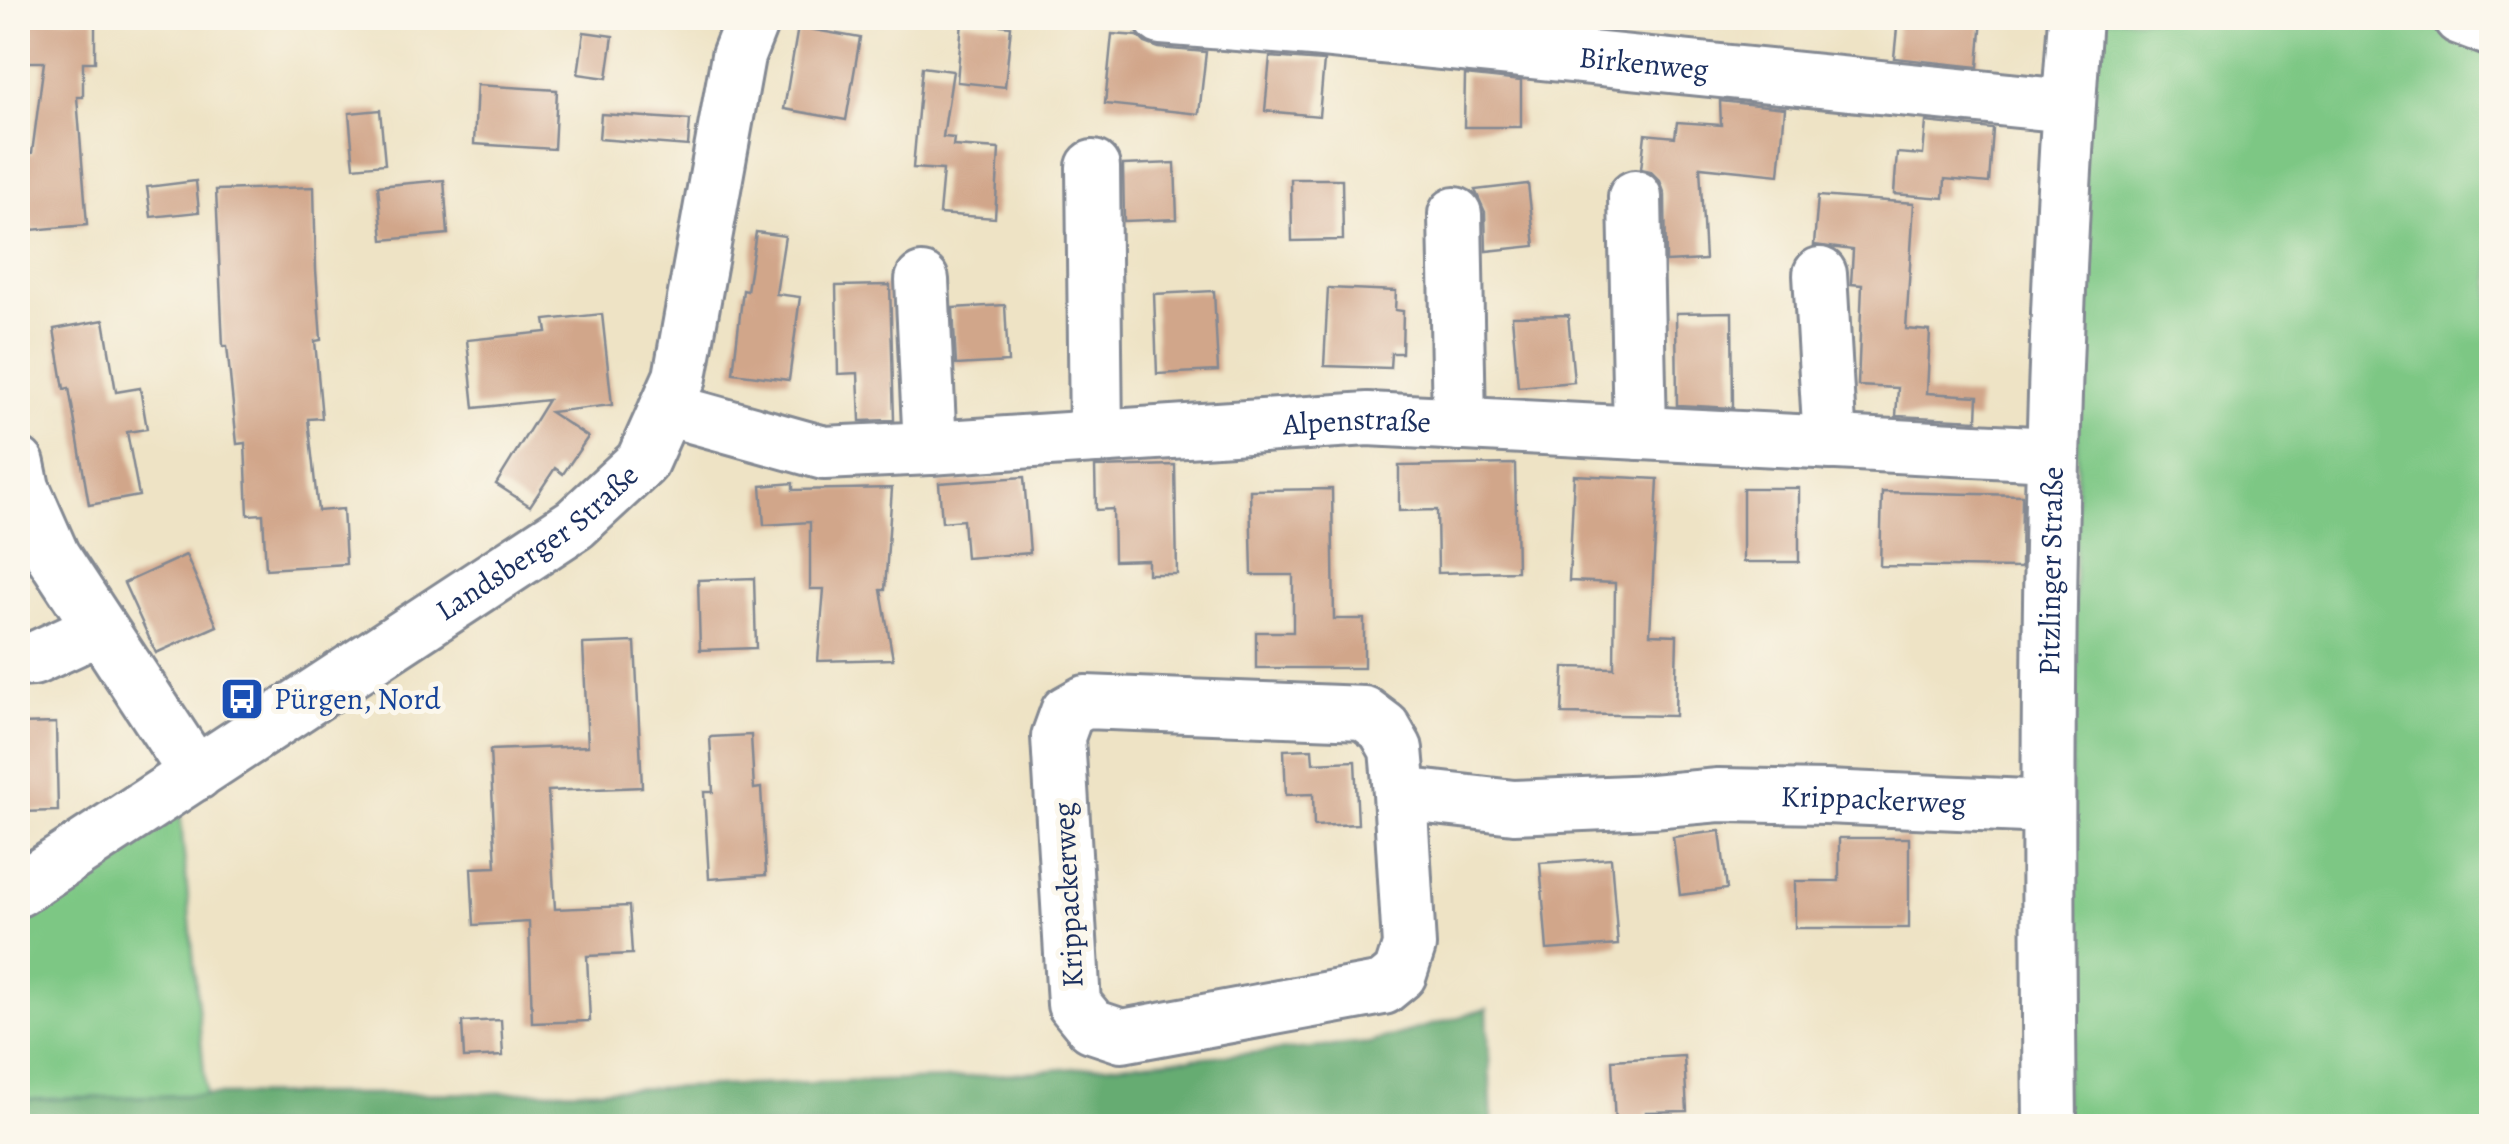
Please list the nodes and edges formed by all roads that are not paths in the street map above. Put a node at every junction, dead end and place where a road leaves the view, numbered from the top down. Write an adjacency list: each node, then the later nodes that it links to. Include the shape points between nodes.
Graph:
1 (753, 18): 12 (street, Landsberger Straße, via 738,56 680,377)
2 (1160, 18): 6 (street, Birkenweg)
3 (2075, 18): 6 (street, Pitzlinger Straße)
4 (2460, 18): 5 (street)
5 (2492, 30)
6 (2068, 106): 18 (street, Pitzlinger Straße)
7 (1093, 168): 15 (street)
8 (1635, 197): 14 (street)
9 (1455, 214): 13 (street)
10 (1820, 274): 16 (street)
11 (922, 280): 17 (street)
12 (666, 409): 17 (street, Alpenstraße, via 824,453); 22 (street, Landsberger Straße, via 642,462 574,524)
13 (1459, 424): 14 (street, Alpenstraße); 15 (street, Alpenstraße, via 1368,420)
14 (1640, 433): 16 (street, Alpenstraße)
15 (1096, 437): 17 (street, Alpenstraße)
16 (1830, 443): 18 (street, Alpenstraße)
17 (930, 448)
18 (2052, 454): 24 (street, Pitzlinger Straße)
19 (18, 464): 20 (street, via 54,556)
20 (100, 628): 21 (street); 22 (street)
21 (18, 660)
22 (196, 774): 25 (street, Landsberger Straße)
23 (1400, 794): 23 (street, Krippackerweg, via 1396,748 1364,713 1085,702 1067,712 1058,738 1074,1004 1092,1026 1122,1036 1382,988 1400,974 1409,946); 24 (street, Krippackerweg, via 1514,807 1719,795)
24 (2048, 806): 26 (street, Pitzlinger Straße)
25 (18, 890)
26 (2050, 1126)

